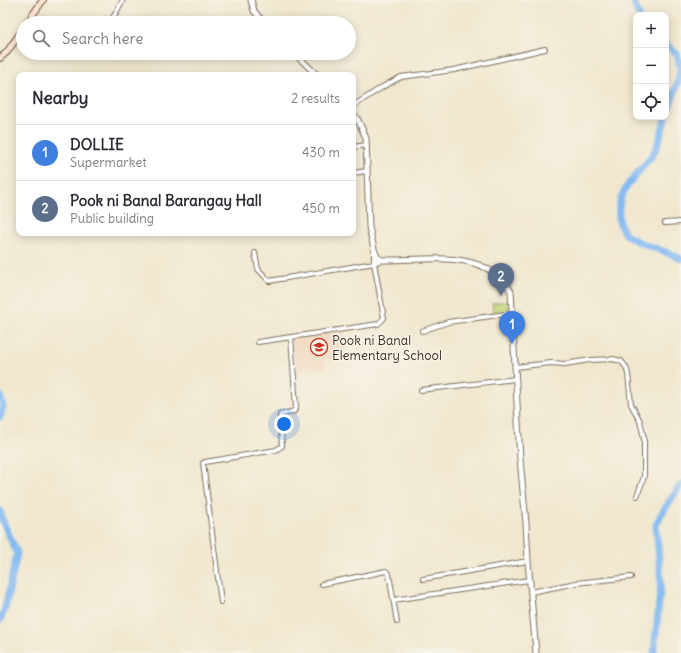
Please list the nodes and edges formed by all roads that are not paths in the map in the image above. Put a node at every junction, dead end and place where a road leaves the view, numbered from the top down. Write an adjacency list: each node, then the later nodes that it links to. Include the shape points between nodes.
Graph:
1 (43, 0): 4 (main road)
2 (123, 0): 5 (street)
3 (251, 0): 6 (street)
4 (32, 16)
5 (114, 16)
6 (258, 16)
7 (16, 39): 9 (main road)
8 (545, 49): 12 (street, via 454,70 401,76)
9 (0, 58)
10 (301, 60): 11 (street)
11 (314, 72)
12 (356, 104)
13 (356, 118): 14 (street, via 366,138)
14 (366, 145): 15 (street); 16 (street)
15 (356, 147)
16 (367, 171): 17 (street); 20 (street, via 369,227)
17 (356, 173)
18 (681, 222): 19 (street)
19 (665, 223)
20 (374, 250): 22 (street, via 377,257); 23 (street)
21 (255, 253): 23 (street, via 258,269 269,281)
22 (382, 260): 23 (street); 24 (street, via 438,258 468,261 486,268 506,283 511,291)
23 (374, 263): 26 (street, via 384,318 381,322)
24 (513, 313): 25 (street, via 448,322); 28 (street)
25 (422, 330)
26 (291, 337): 27 (street); 39 (street, via 296,408 280,415 282,446 276,450 203,464)
27 (258, 342)
28 (515, 367): 29 (street); 31 (street, via 590,360 621,361 626,367 631,404 640,421 644,438 644,477)
29 (515, 379): 30 (street); 32 (street)
30 (421, 390)
31 (637, 496)
32 (528, 561): 34 (street); 35 (street)
33 (631, 577): 37 (street, via 576,583)
34 (423, 579)
35 (529, 580): 37 (street); 38 (street)
36 (322, 584): 38 (street, via 386,571 389,574)
37 (530, 592): 41 (street)
38 (393, 600): 40 (street)
39 (221, 602)
40 (397, 622)
41 (536, 653)

